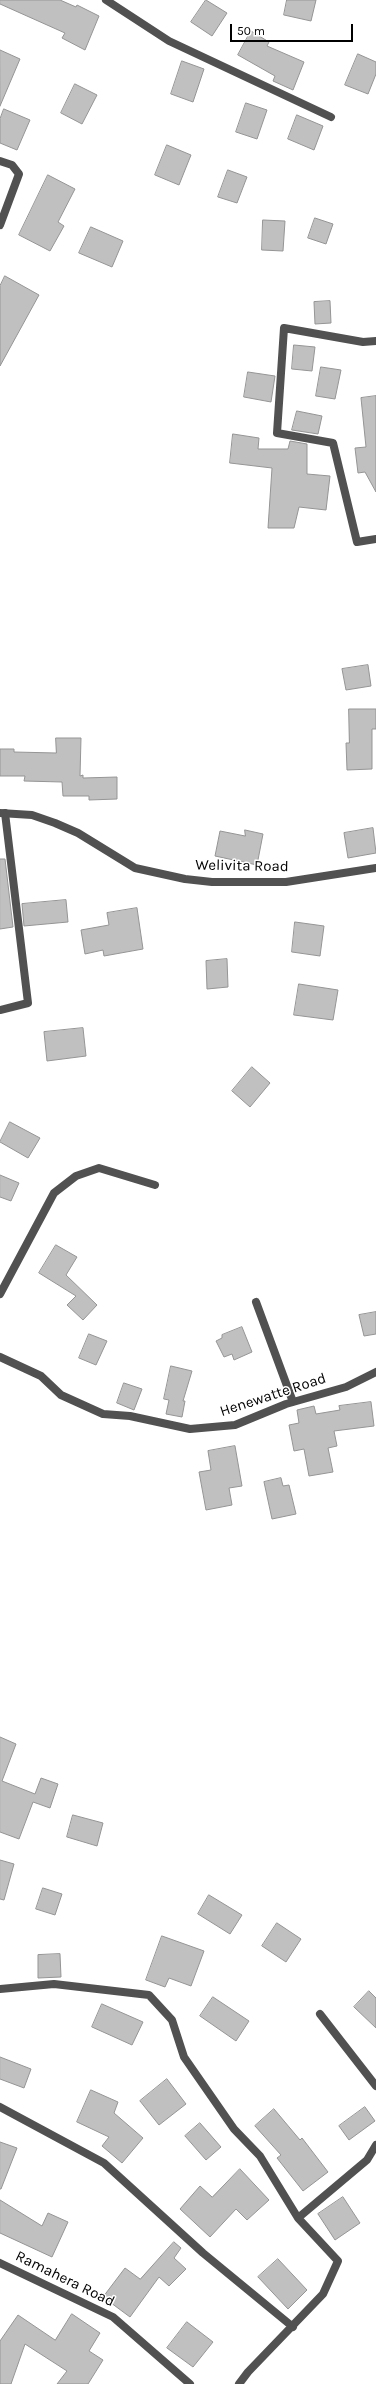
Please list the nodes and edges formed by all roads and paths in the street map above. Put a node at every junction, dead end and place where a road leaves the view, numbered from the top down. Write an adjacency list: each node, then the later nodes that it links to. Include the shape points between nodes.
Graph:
1 (106, 0): 2 (street, via 169,41)
2 (331, 117)
3 (0, 161): 4 (street, via 12,165 19,174)
4 (0, 225)
5 (376, 341): 6 (street, via 363,342 284,328 278,433 333,443 356,542)
6 (376, 539)
7 (2, 813): 8 (street, Welivita Road, via 32,815 78,833 135,868 185,879 212,882 286,882); 9 (street, via 28,1003)
8 (376, 868)
9 (0, 1010)
10 (155, 1185): 11 (street, via 99,1168 76,1176 54,1193)
11 (0, 1294)
12 (256, 1302): 15 (street)
13 (0, 1357): 15 (street, Henewatte Road, via 41,1376 61,1395 103,1414 130,1416 190,1429 235,1425)
14 (376, 1372): 15 (street, Henewatte Road, via 346,1387)
15 (293, 1402)
16 (0, 1990): 21 (street, via 54,1984 149,1995 172,2020 184,2057 234,2129 260,2156)
17 (320, 2014): 18 (street)
18 (376, 2086)
19 (0, 2107): 23 (street, via 104,2163 203,2253)
20 (376, 2145): 21 (street, via 367,2160)
21 (298, 2218): 23 (street, via 338,2261 323,2294)
22 (0, 2263): 24 (street, Ramahera Road, via 113,2317)
23 (292, 2327): 25 (street)
24 (190, 2384)
25 (239, 2384)

